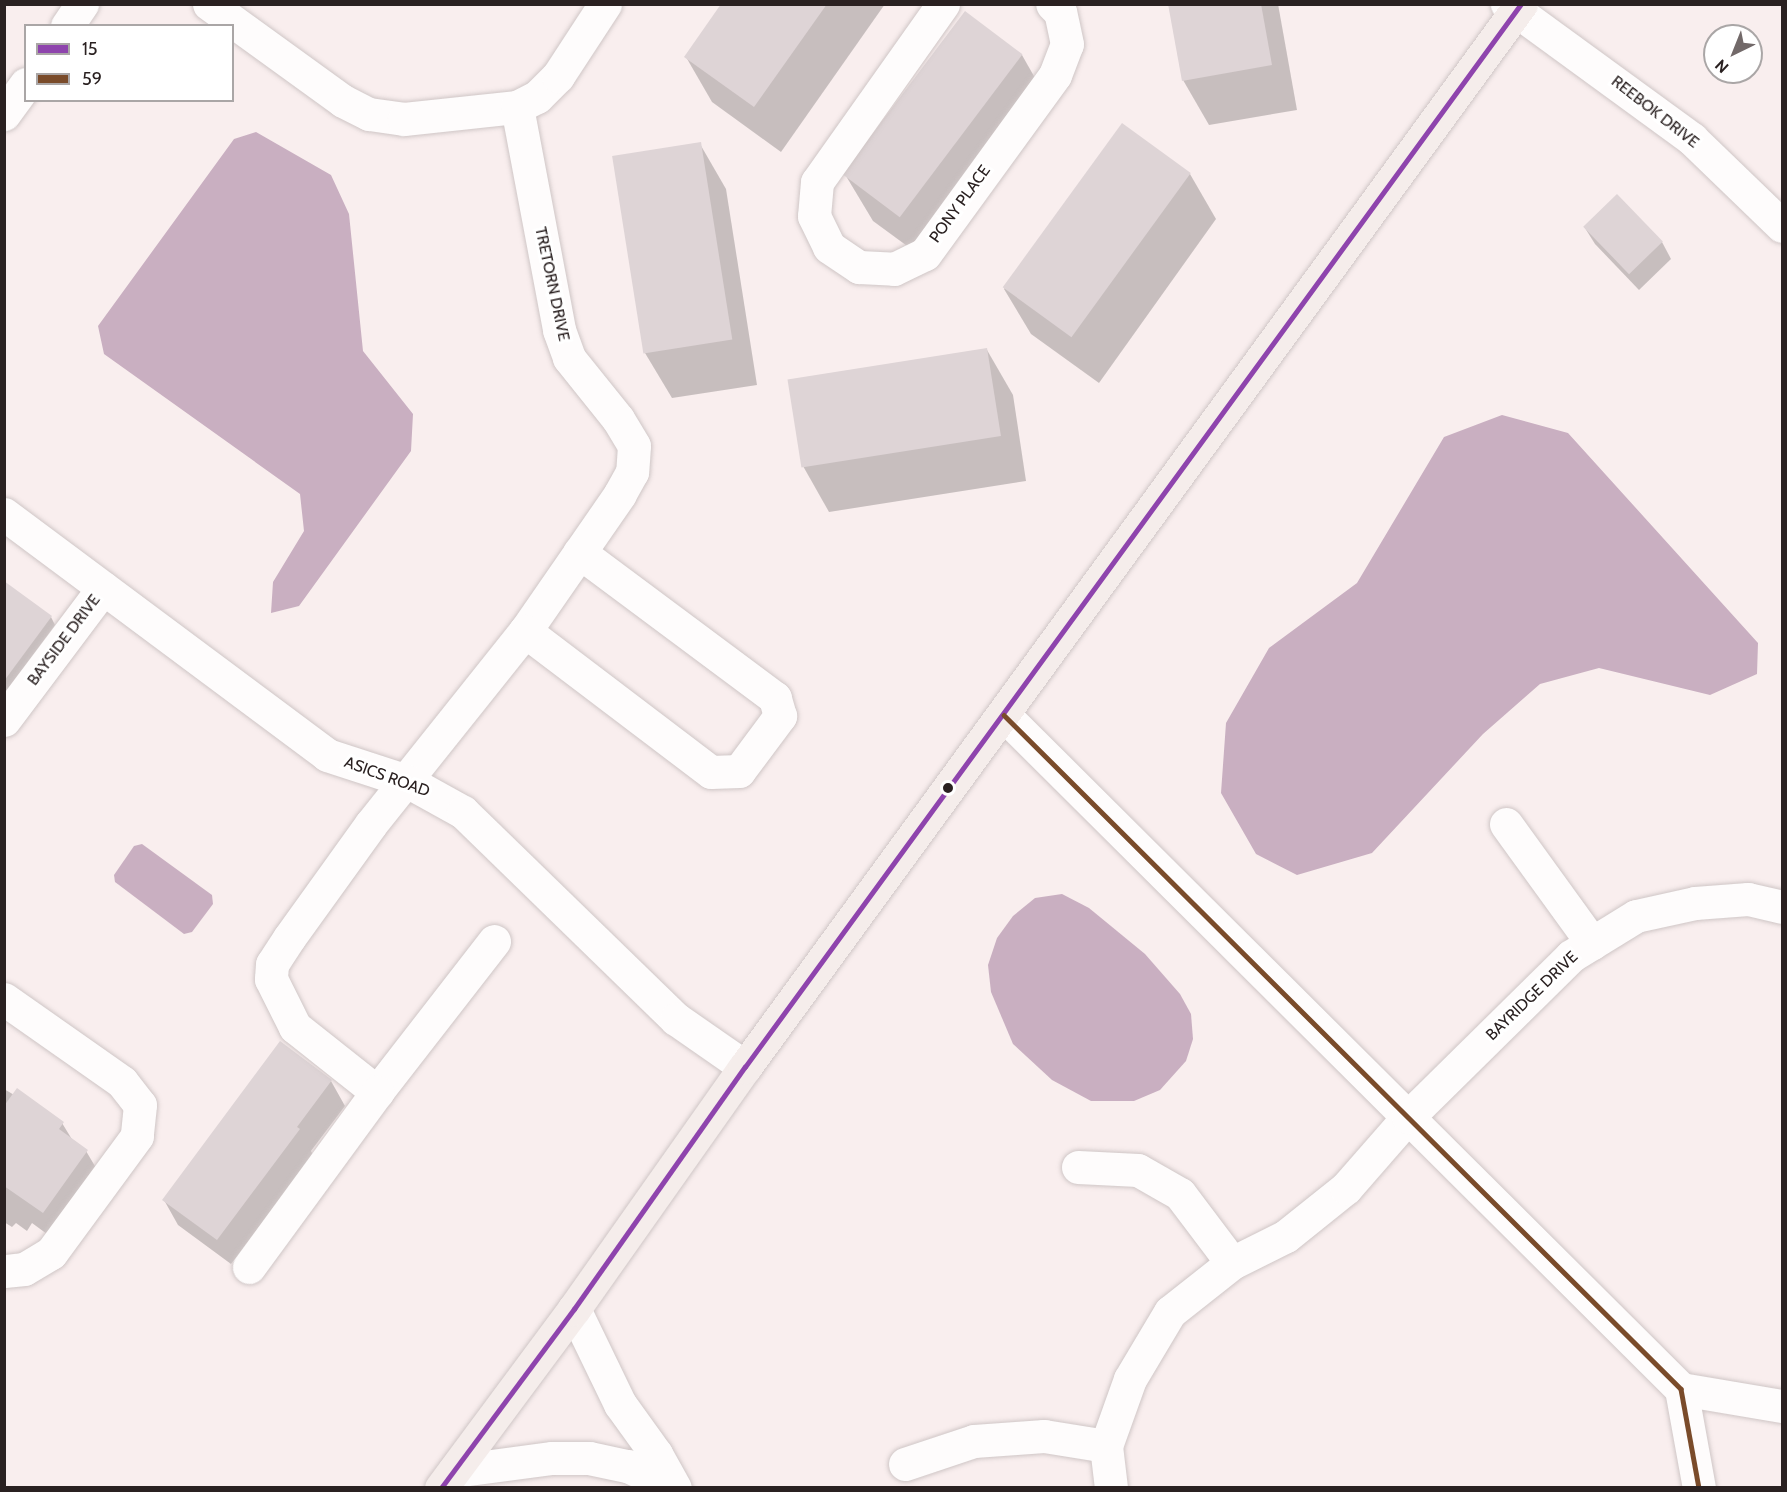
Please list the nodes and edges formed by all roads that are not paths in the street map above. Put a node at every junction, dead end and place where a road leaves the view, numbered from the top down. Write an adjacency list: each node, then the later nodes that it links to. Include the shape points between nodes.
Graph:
1 (82, 4): 7 (street)
2 (208, 4): 9 (street, via 343,101 369,114 404,119)
3 (605, 4): 9 (street, via 558,76 537,97)
4 (943, 4): 5 (street, PONY PLACE, via 817,182 814,216 829,248 859,267 894,269 925,254 1055,75 1066,44 1060,12)
5 (1052, 4)
6 (1515, 7): 11 (street, REEBOK DRIVE, via 1692,139); 16 (main road)
7 (68, 24)
8 (24, 87): 10 (street)
9 (517, 107): 13 (street, TRETORN DRIVE, via 559,330 569,358 618,419 634,446 632,472)
10 (4, 114)
11 (1782, 226)
12 (4, 514): 14 (street, ASICS ROAD)
13 (579, 552): 15 (street, TRETORN DRIVE); 15 (street, via 775,698 780,716 739,771 711,772)
14 (103, 588): 17 (street, BAYSIDE DRIVE); 18 (street, ASICS ROAD, via 327,755)
15 (525, 631): 18 (street, TRETORN DRIVE)
16 (1004, 715): 24 (main road); 26 (street)
17 (4, 720)
18 (407, 781): 24 (street, ASICS ROAD, via 462,812 676,1019); 25 (street, TRETORN DRIVE, via 371,824 272,964 271,979 295,1027)
19 (1506, 824): 22 (street)
20 (1782, 907): 22 (street, BAYRIDGE DRIVE, via 1748,898 1695,903 1636,916)
21 (494, 941): 25 (street)
22 (1592, 943): 26 (street, BAYRIDGE DRIVE, via 1571,956)
23 (4, 999): 30 (street, via 122,1082 140,1105 137,1136 51,1253 24,1269)
24 (746, 1067): 31 (main road)
25 (377, 1092): 29 (street)
26 (1408, 1117): 28 (street, BAYRIDGE DRIVE, via 1346,1188 1286,1236); 32 (street)
27 (1078, 1167): 28 (street, via 1138,1170 1180,1194)
28 (1232, 1263): 34 (street, BAYRIDGE DRIVE, via 1170,1312 1130,1379)
29 (249, 1267)
30 (4, 1271)
31 (574, 1309): 36 (main road); 37 (street, via 620,1404 656,1454)
32 (1682, 1389): 33 (street); 39 (street)
33 (1782, 1406)
34 (1106, 1446): 35 (street, via 1044,1436 974,1441); 38 (street)
35 (905, 1464)
36 (447, 1479): 37 (street, via 552,1458 589,1458 628,1466)
37 (674, 1488)
38 (1111, 1488)
39 (1699, 1488)

